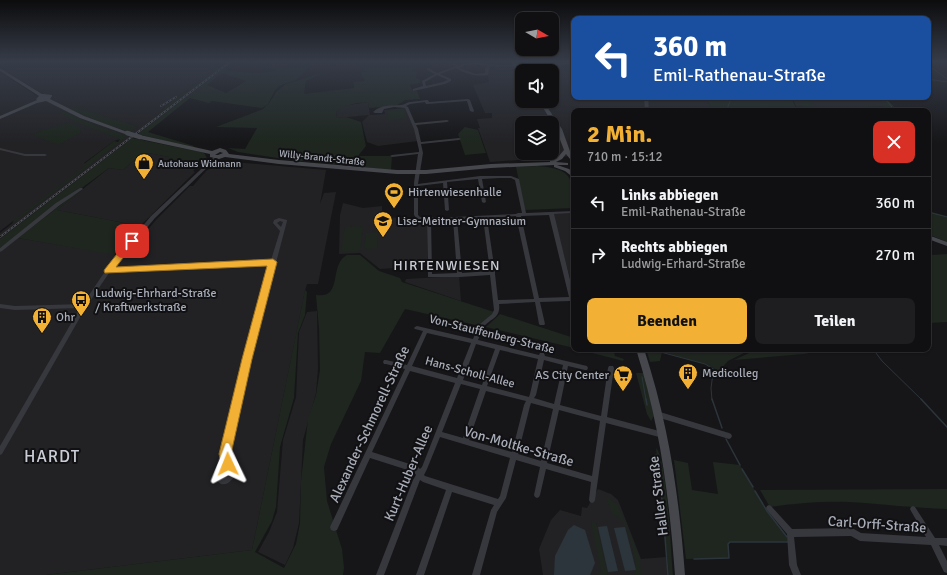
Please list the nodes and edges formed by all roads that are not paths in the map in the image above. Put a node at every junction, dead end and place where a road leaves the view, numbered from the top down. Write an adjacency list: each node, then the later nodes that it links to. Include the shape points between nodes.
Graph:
1 (27, 89): 4 (main road)
2 (418, 89): 3 (street)
3 (414, 90)
4 (40, 98): 10 (main road); 19 (main road, bridge, via 50,96 47,99 56,105 127,133)
5 (404, 106): 6 (street); 9 (street, via 409,102 468,100); 12 (street)
6 (382, 108)
7 (543, 108): 16 (main road)
8 (544, 108): 21 (main road, via 559,129)
9 (472, 111)
10 (0, 118)
11 (447, 121): 12 (street)
12 (414, 124): 14 (street)
13 (459, 139): 14 (street)
14 (420, 143): 17 (street)
15 (0, 149): 18 (street, via 26,155)
16 (565, 151): 21 (main road); 22 (main road, via 560,158)
17 (421, 153): 20 (street); 24 (street)
18 (45, 155)
19 (214, 155): 24 (main road, Willy-Brandt-Straße, via 224,150 225,155 368,170); 44 (street, via 153,217)
20 (392, 156)
21 (569, 161): 22 (main road, Willy-Brandt-Straße); 23 (main road, Willy-Brandt-Straße)
22 (548, 162): 24 (main road, Willy-Brandt-Straße, via 477,165)
23 (536, 164): 24 (main road, Willy-Brandt-Straße); 25 (main road, via 558,166)
24 (417, 172): 28 (street)
25 (571, 173)
26 (480, 177): 27 (street); 30 (street); 35 (street, via 516,177)
27 (445, 182): 28 (street); 31 (street)
28 (416, 185): 37 (street, via 416,215)
29 (81, 189): 42 (street)
30 (484, 202)
31 (447, 210)
32 (571, 212): 33 (street)
33 (551, 213): 35 (street); 47 (street)
34 (518, 214): 35 (street); 36 (street); 49 (street)
35 (524, 214)
36 (484, 216): 38 (street); 45 (street)
37 (429, 218): 38 (street); 46 (street, via 430,276)
38 (455, 218): 46 (street)
39 (282, 230): 43 (street)
40 (931, 238): 41 (main road)
41 (947, 244)
42 (0, 250)
43 (273, 262): 44 (street); 76 (street)
44 (108, 271): 52 (street)
45 (493, 273): 46 (street); 50 (street)
46 (460, 275)
47 (571, 294)
48 (571, 298): 49 (street)
49 (536, 300): 50 (street); 53 (street)
50 (497, 302): 56 (street, Kurt-Huber-Allee, via 497,310 481,326)
51 (0, 306): 52 (street)
52 (84, 306): 75 (street)
53 (542, 324)
54 (417, 328): 55 (street, Von-Stauffenberg-Straße)
55 (426, 330): 56 (street, Von-Stauffenberg-Straße); 62 (street, Alexander-Schmorell-Straße)
56 (475, 342): 57 (street, Von-Stauffenberg-Straße); 65 (street, Kurt-Huber-Allee)
57 (498, 347): 59 (street, Von-Stauffenberg-Straße); 66 (street)
58 (641, 352): 69 (main road, Haller Straße)
59 (542, 356): 61 (street, Von-Stauffenberg-Straße); 67 (street)
60 (386, 362): 62 (street, Hans-Scholl-Allee)
61 (566, 364): 63 (street, Von-Stauffenberg-Straße); 68 (street)
62 (408, 368): 65 (street, Hans-Scholl-Allee); 77 (street, Alexander-Schmorell-Straße)
63 (585, 368)
64 (611, 368): 70 (street)
65 (460, 381): 66 (street, Hans-Scholl-Allee); 71 (street, Kurt-Huber-Allee)
66 (484, 388): 67 (street, Hans-Scholl-Allee); 74 (street)
67 (530, 400): 68 (street, Hans-Scholl-Allee); 78 (street)
68 (557, 407): 70 (street, Hans-Scholl-Allee); 79 (street)
69 (660, 415): 72 (main road, Haller Straße); 73 (street)
70 (604, 419): 72 (street, Hans-Scholl-Allee); 81 (street)
71 (438, 434): 74 (street, Von-Moltke-Straße); 80 (street, Kurt-Huber-Allee, via 424,470)
72 (664, 435): 96 (main road, Haller Straße, via 673,496)
73 (728, 436)
74 (465, 442): 78 (street, Von-Moltke-Straße)
75 (0, 452)
76 (225, 454)
77 (368, 454): 80 (street, via 416,469); 88 (street, Alexander-Schmorell-Straße)
78 (514, 456): 79 (street, Von-Moltke-Straße); 85 (street, via 503,498)
79 (543, 465): 81 (street, Von-Moltke-Straße); 83 (street)
80 (420, 474): 82 (street, via 423,479); 93 (street, Kurt-Huber-Allee)
81 (594, 480): 84 (street)
82 (450, 488): 85 (street); 94 (street)
83 (537, 495)
84 (592, 500)
85 (499, 503): 95 (street, via 494,510)
86 (769, 508): 89 (street)
87 (913, 509): 90 (street)
88 (334, 527)
89 (790, 533): 90 (street, Carl-Orff-Straße, via 852,532 860,537); 97 (street, via 793,565)
90 (933, 541): 91 (street, Carl-Orff-Straße); 92 (street)
91 (947, 542)
92 (947, 569)
93 (380, 575)
94 (420, 575)
95 (476, 575)
96 (680, 575)
97 (797, 575)

